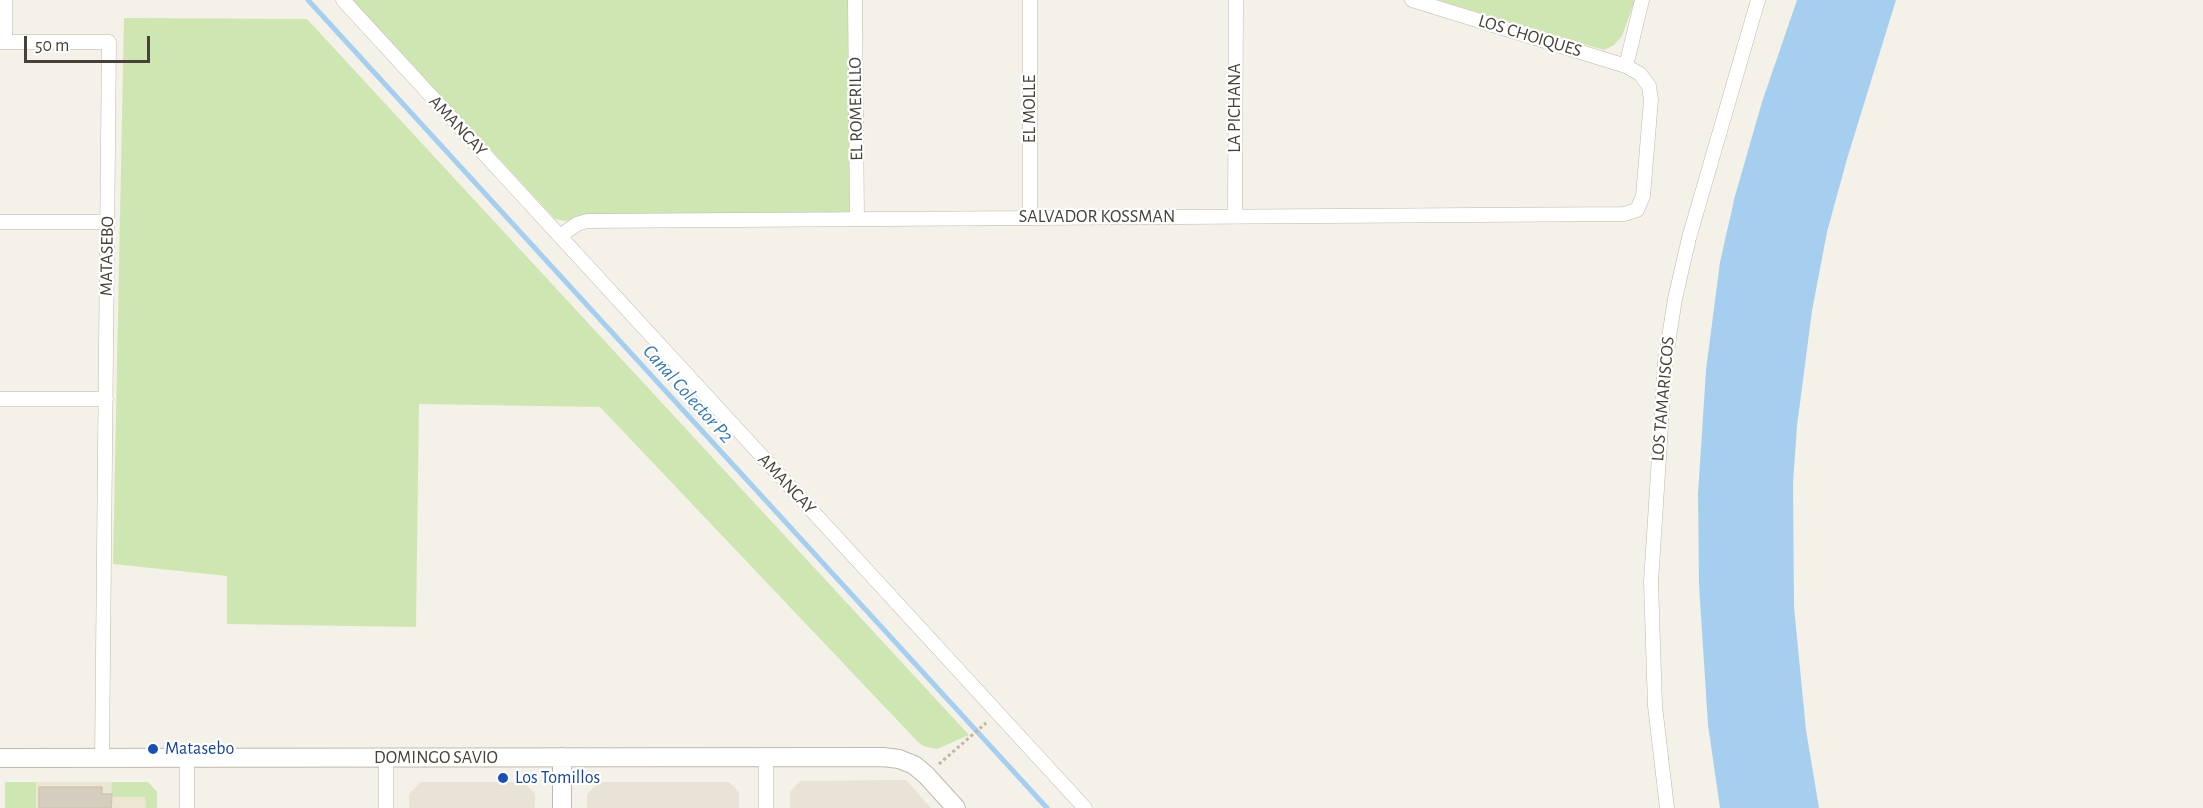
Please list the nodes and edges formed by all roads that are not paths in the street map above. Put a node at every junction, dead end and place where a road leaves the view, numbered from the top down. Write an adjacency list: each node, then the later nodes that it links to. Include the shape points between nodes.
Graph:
1 (5, 0): 9 (street)
2 (343, 0): 17 (street, AMANCAY)
3 (855, 0): 14 (street, EL ROMERILLO)
4 (1030, 0): 13 (street, EL MOLLE)
5 (1236, 0): 12 (street, LA PICHANA)
6 (1412, 0): 10 (street, LOS CHOIQUES)
7 (1642, 0): 10 (street)
8 (1758, 0): 32 (street, LOS TAMARISCOS, via 1689,238 1665,363 1651,582 1655,706)
9 (2, 42): 16 (street, MATASEBO, via 109,42)
10 (1626, 66): 11 (street, LOS CHOIQUES, via 1646,79 1651,100 1643,196)
11 (1637, 210): 12 (street, SALVADOR KOSSMAN, via 1623,214)
12 (1235, 216): 13 (street, SALVADOR KOSSMAN)
13 (1030, 218): 14 (street, SALVADOR KOSSMAN)
14 (857, 219): 17 (street, SALVADOR KOSSMAN, via 587,221)
15 (0, 222): 16 (street)
16 (107, 222): 19 (street, MATASEBO)
17 (560, 236): 31 (street, AMANCAY)
18 (0, 399): 19 (street)
19 (106, 399): 23 (street, MATASEBO)
20 (562, 757): 21 (street, DOMINGO SAVIO); 25 (street, DOMINGO SAVIO); 28 (street)
21 (766, 757): 29 (street); 30 (street, DOMINGO SAVIO, via 884,757 907,761 926,775)
22 (0, 758): 23 (street, DOMINGO SAVIO)
23 (102, 758): 24 (street, DOMINGO SAVIO)
24 (187, 758): 25 (street, DOMINGO SAVIO); 26 (street)
25 (386, 758): 27 (street)
26 (187, 808)
27 (386, 808)
28 (562, 808)
29 (766, 808)
30 (956, 808)
31 (1085, 808)
32 (1667, 808)

